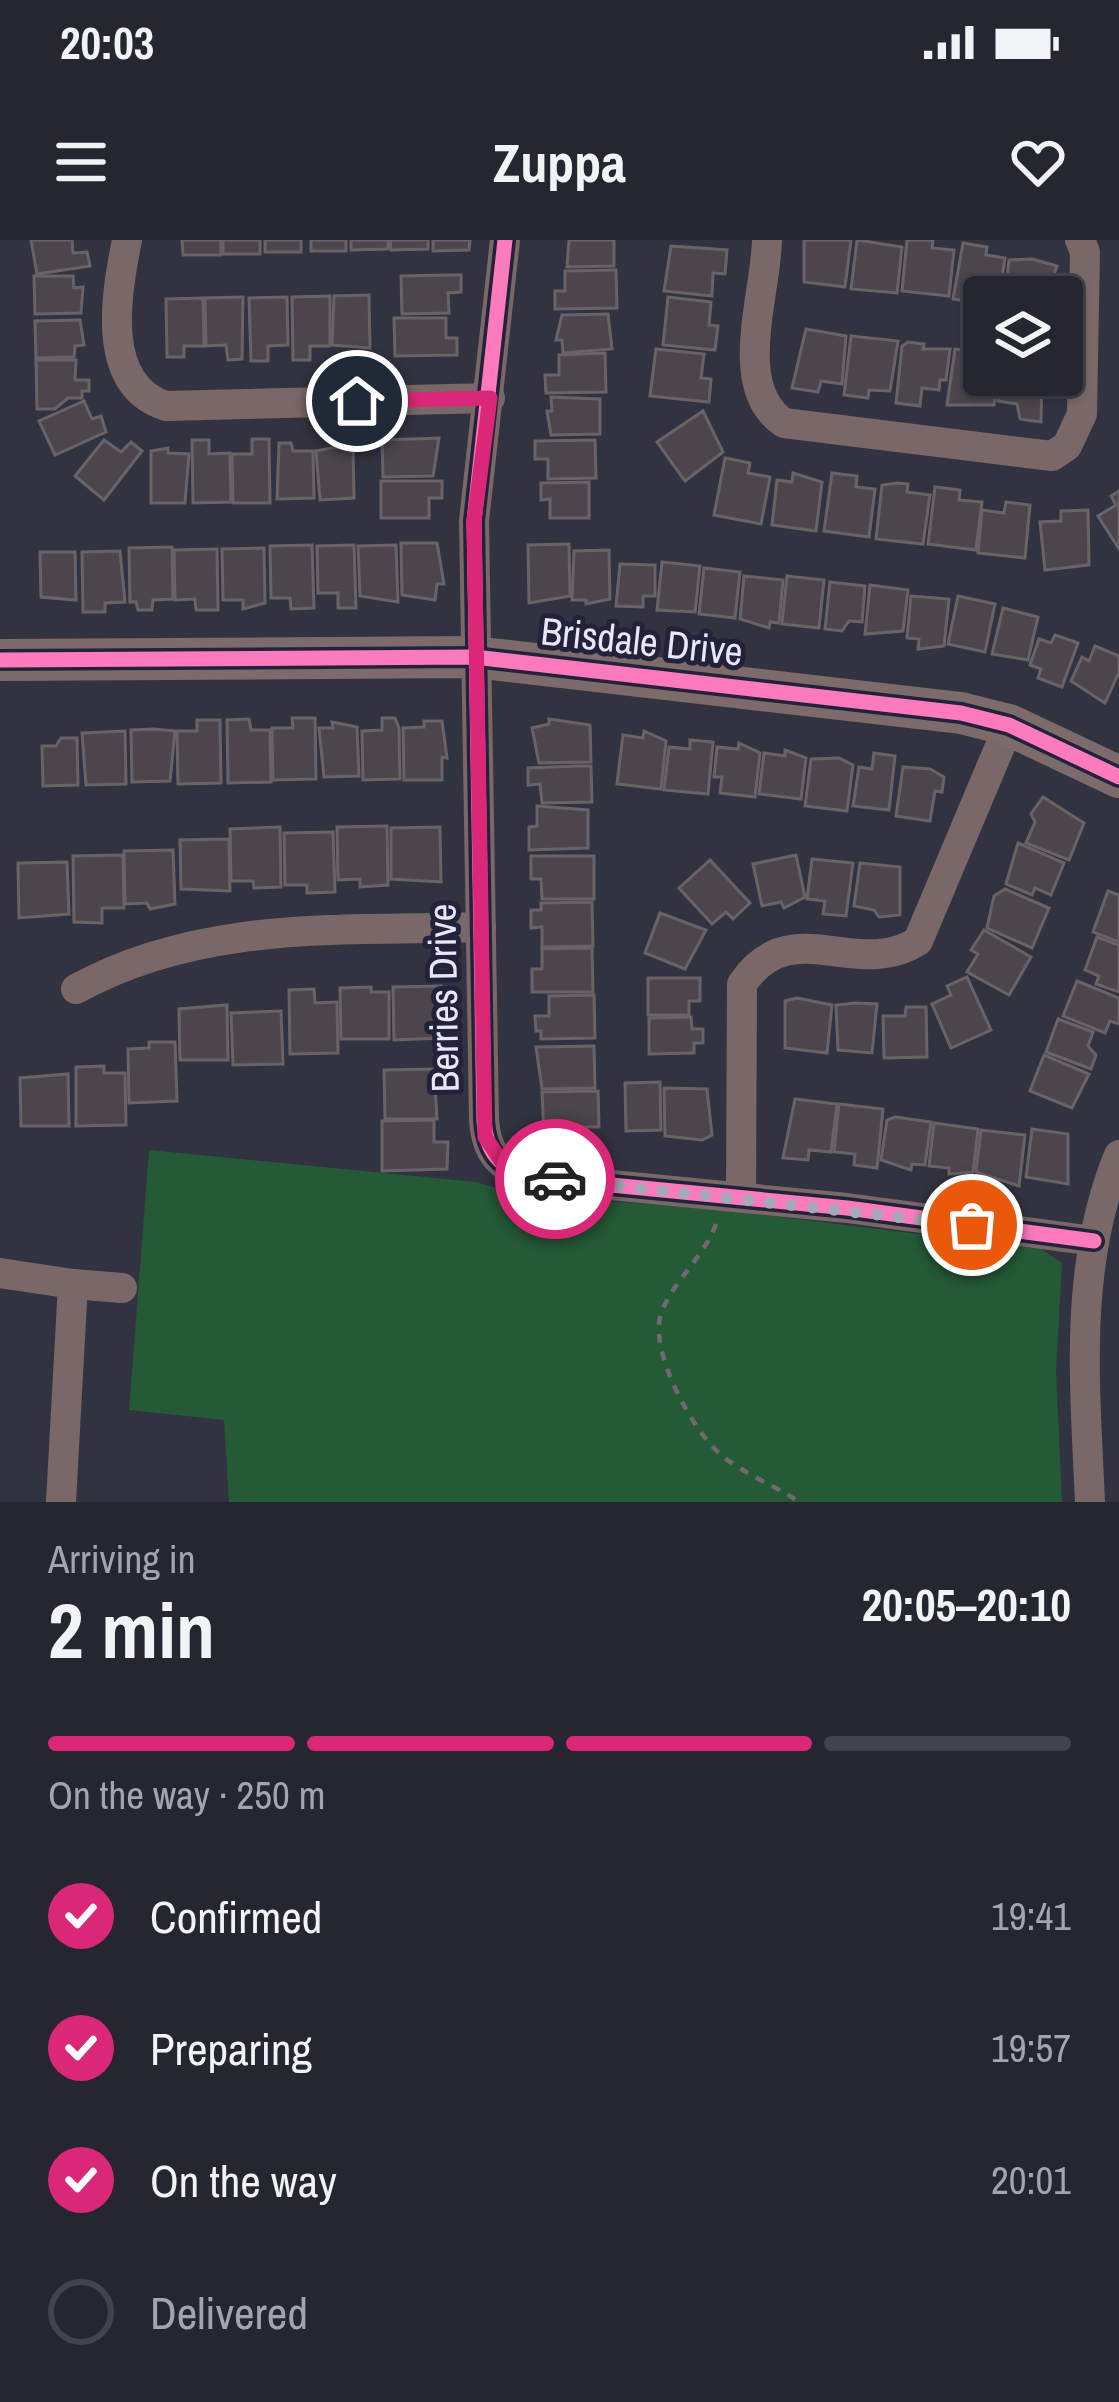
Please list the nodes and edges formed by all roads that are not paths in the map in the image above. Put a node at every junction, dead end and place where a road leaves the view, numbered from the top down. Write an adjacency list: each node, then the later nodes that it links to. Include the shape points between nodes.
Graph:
1 (127, 240): 5 (street, via 120,361 128,383 150,401)
2 (505, 240): 5 (street, Berries Drive)
3 (767, 240): 4 (street, via 755,378 769,413 784,423 1052,456 1067,446 1082,414)
4 (1080, 240)
5 (490, 398): 6 (street, Berries Drive, via 474,521)
6 (474, 657): 7 (street, Brisdale Drive); 8 (street, Brisdale Drive, via 848,696); 10 (street, Berries Drive)
7 (0, 660)
8 (1009, 725): 9 (street, Brisdale Drive); 13 (street, via 918,941 884,955 779,950 758,961 742,984)
9 (1119, 778)
10 (481, 927): 11 (street, via 238,934 120,964); 13 (street, Berries Drive, via 485,1137 493,1156 529,1177)
11 (76, 988)
12 (1119, 1155): 14 (street)
13 (730, 1205): 14 (street, Berries Drive)
14 (1094, 1241): 19 (street, via 1084,1307)
15 (0, 1273): 16 (street)
16 (73, 1283): 17 (street); 18 (street)
17 (122, 1288)
18 (61, 1502)
19 (1090, 1502)

